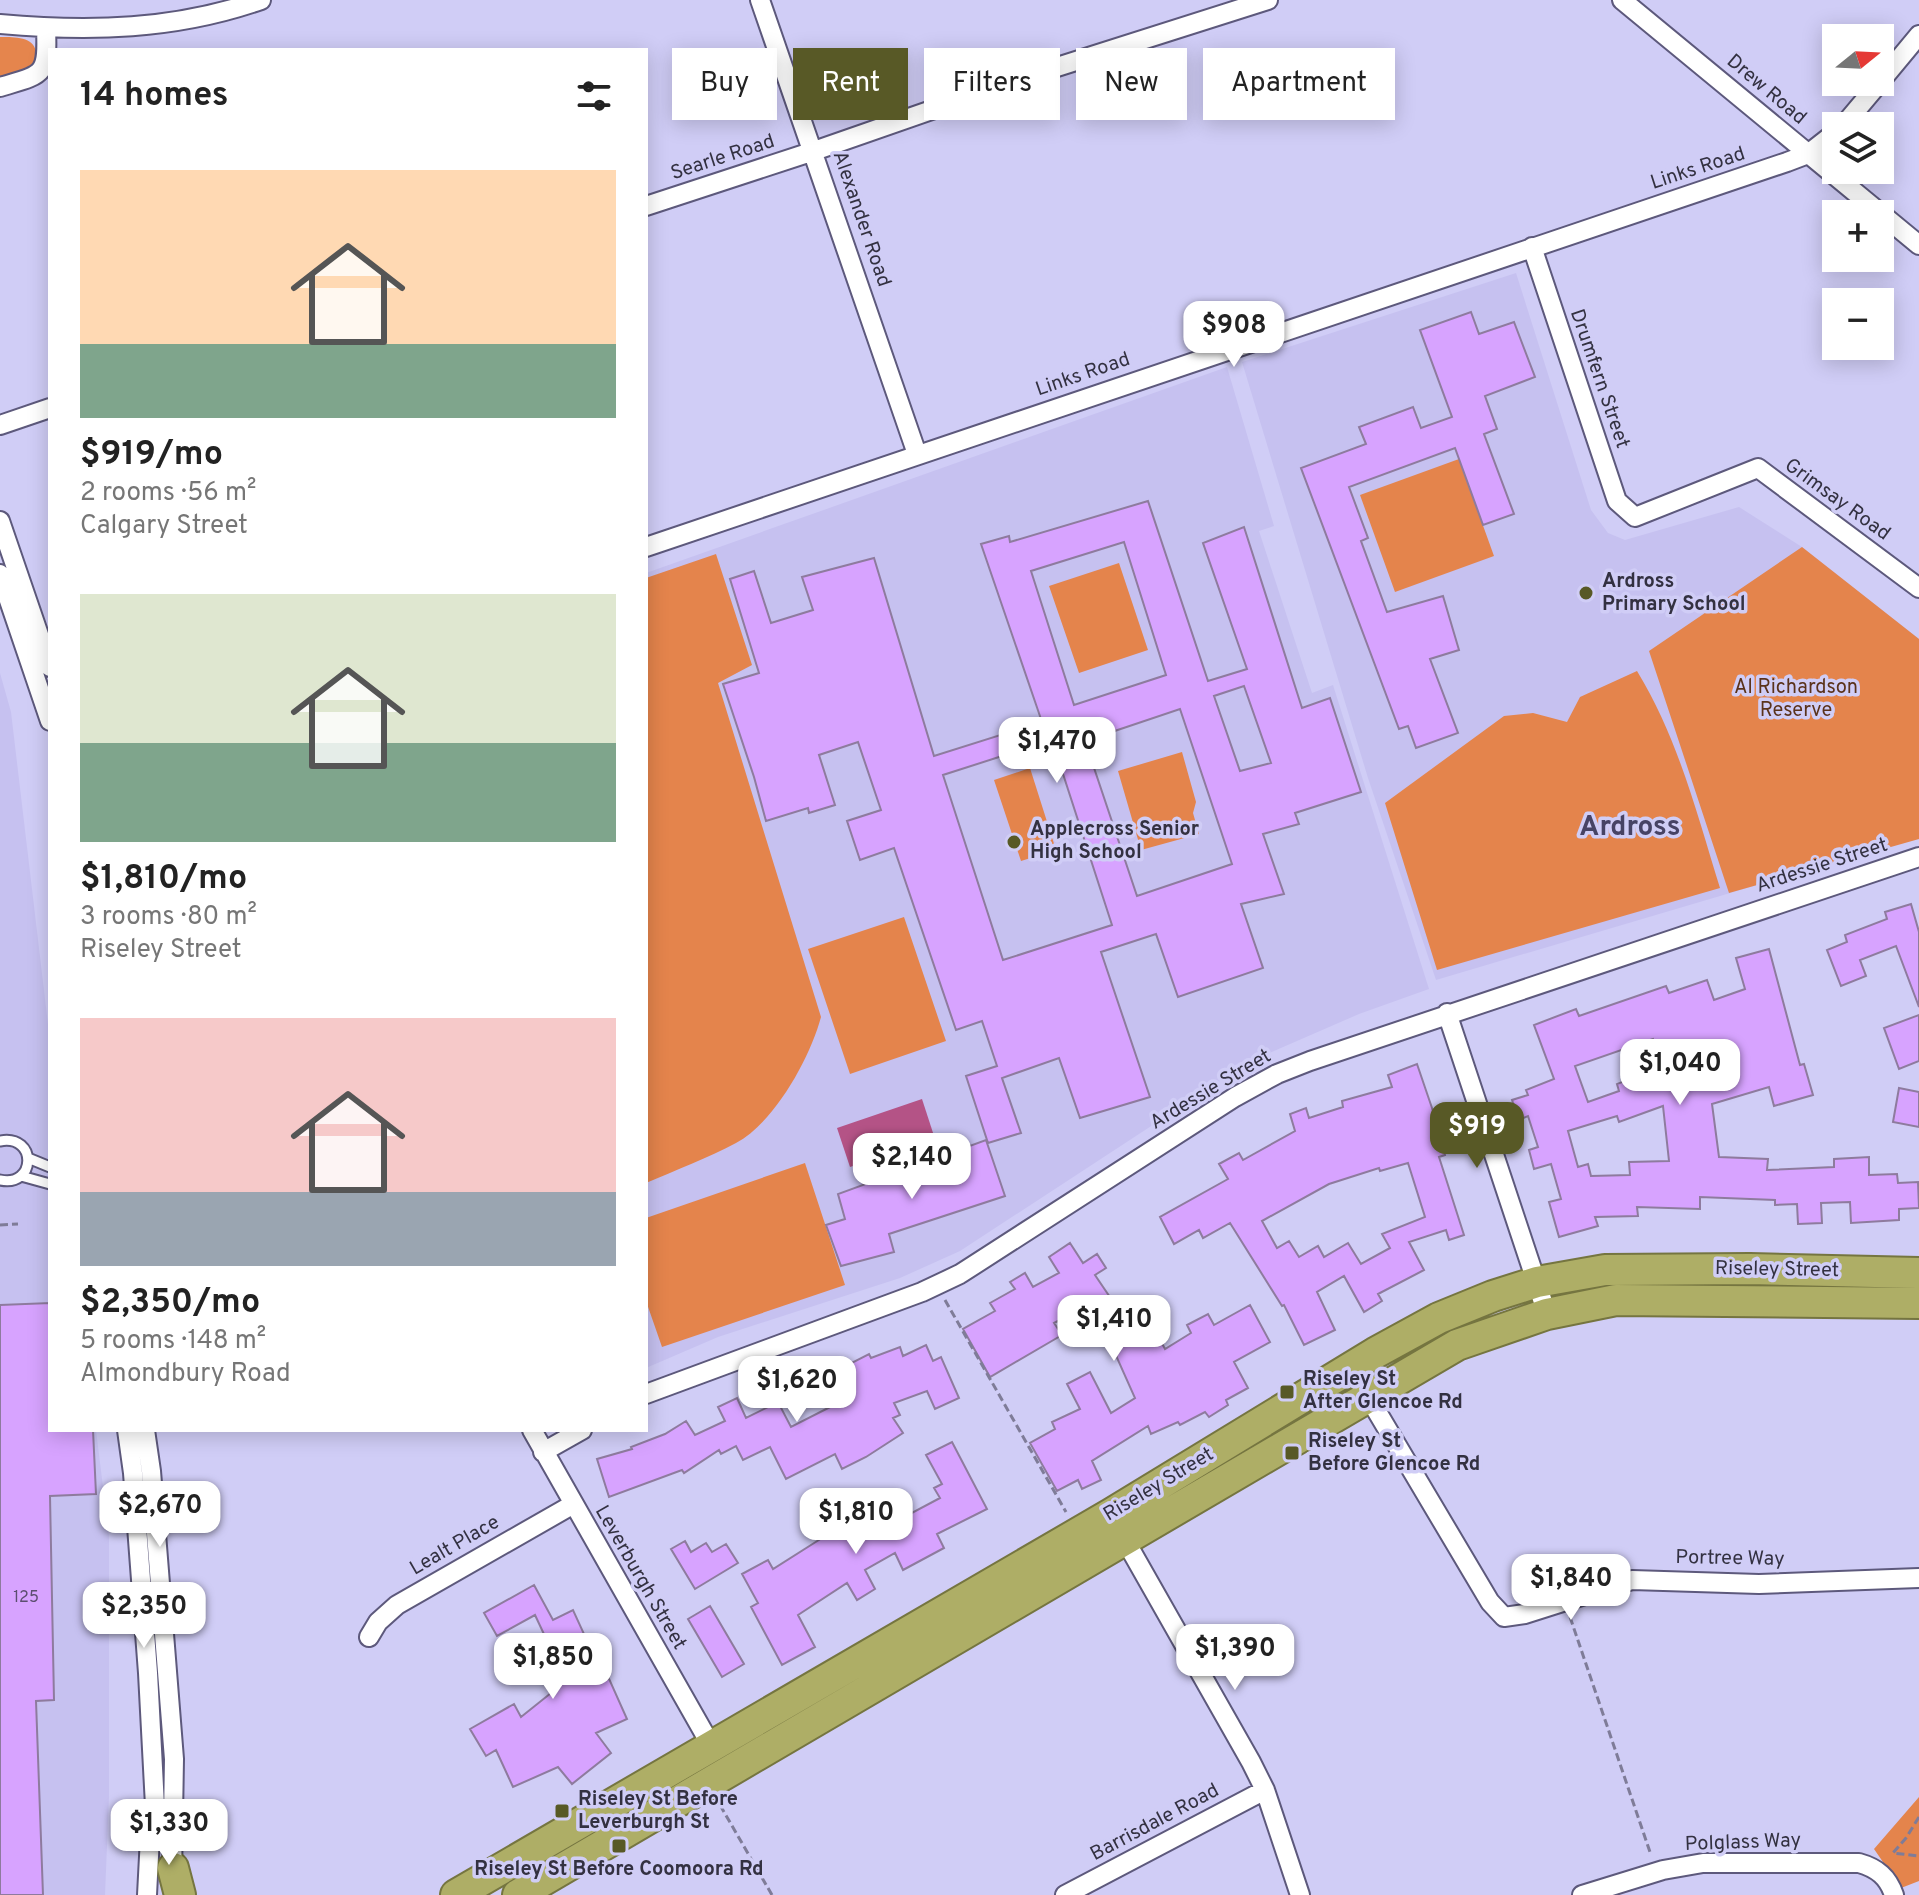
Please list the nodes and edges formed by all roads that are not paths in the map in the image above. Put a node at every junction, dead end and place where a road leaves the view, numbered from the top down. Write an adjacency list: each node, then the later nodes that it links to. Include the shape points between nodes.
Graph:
1 (261, 0): 6 (street, via 163,25)
2 (760, 0): 13 (street, Alexander Road)
3 (1268, 0): 13 (street, Searle Road)
4 (1622, 0): 14 (street, Drew Road)
5 (0, 24): 6 (street)
6 (46, 28): 9 (street, via 42,70)
7 (1919, 35): 8 (street)
8 (1894, 65)
9 (0, 87)
10 (1868, 96): 11 (street)
11 (1855, 112)
12 (1822, 143): 14 (street, Links Road)
13 (814, 151): 15 (street, Searle Road); 20 (street, Alexander Road)
14 (1808, 154): 16 (street, Drew Road); 17 (street, Links Road)
15 (648, 205)
16 (1919, 245)
17 (1532, 247): 20 (street, Links Road); 21 (street, Drumfern Street, via 1617,501)
18 (48, 409): 19 (street)
19 (0, 425)
20 (917, 454): 23 (street, Links Road)
21 (1635, 517): 26 (street, Grimsay Road, via 1758,468)
22 (0, 521): 24 (street)
23 (648, 546)
24 (6, 558): 27 (street)
25 (0, 574): 28 (street)
26 (1919, 588)
27 (48, 662)
28 (48, 715)
29 (1919, 857): 30 (street, Ardessie Street)
30 (1447, 1013): 38 (street); 42 (street, Ardessie Street, via 1255,1085 939,1285)
31 (0, 1141): 32 (lane, via 17,1143)
32 (28, 1158): 33 (lane); 34 (lane)
33 (48, 1166)
34 (21, 1176): 35 (lane); 36 (lane)
35 (0, 1180)
36 (48, 1183)
37 (1919, 1273): 38 (highway, Riseley Street, via 1636,1268)
38 (1537, 1282): 40 (street); 41 (highway, Riseley Street, via 1439,1318)
39 (1919, 1303): 40 (highway, Riseley Street, via 1616,1300)
40 (1547, 1314): 43 (highway, Riseley Street, via 1457,1345)
41 (1356, 1365): 43 (street, Portree Way); 50 (highway, Riseley Street)
42 (648, 1393)
43 (1368, 1396): 50 (highway, Riseley Street); 51 (street, Portree Way, via 1504,1617 1632,1580 1759,1584)
44 (127, 1432): 56 (street, via 153,1752 155,1806)
45 (145, 1432): 55 (street, via 174,1759)
46 (533, 1432): 48 (street, Leverburgh Street)
47 (578, 1432): 48 (street)
48 (543, 1452): 49 (street, Leverburgh Street)
49 (572, 1505): 52 (street, Lealt Place, via 397,1605); 53 (street, Leverburgh Street)
50 (1117, 1527): 53 (highway, Riseley Street); 54 (street); 58 (highway, Riseley Street)
51 (1919, 1578)
52 (369, 1637)
53 (712, 1747): 57 (highway, Riseley Street)
54 (1265, 1790): 59 (street, Barrisdale Road); 60 (street)
55 (175, 1886)
56 (147, 1895)
57 (456, 1895)
58 (518, 1895)
59 (1065, 1895)
60 (1300, 1895)
61 (1582, 1895): 62 (street, Polglass Way, via 1703,1863 1859,1863 1879,1871)
62 (1894, 1895)

